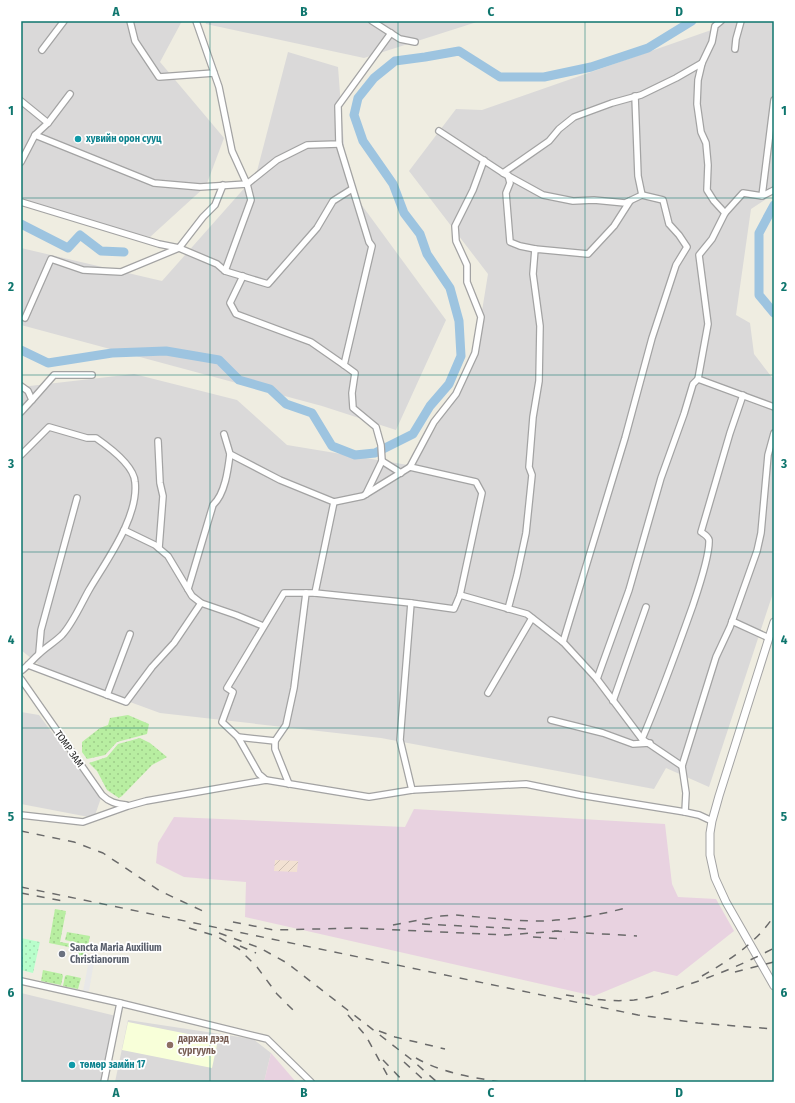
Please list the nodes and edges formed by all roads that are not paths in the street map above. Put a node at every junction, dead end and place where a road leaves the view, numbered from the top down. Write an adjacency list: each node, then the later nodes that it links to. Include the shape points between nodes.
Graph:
1 (64, 21): 10 (street)
2 (130, 21): 12 (street, via 135,41 159,77)
3 (196, 21): 12 (street)
4 (372, 21): 7 (street)
5 (721, 21): 11 (street, via 715,26 712,42)
6 (741, 21): 9 (street)
7 (391, 34): 8 (street); 20 (street, via 338,106)
8 (415, 42)
9 (735, 49)
10 (42, 50)
11 (702, 63): 14 (street, via 641,95); 32 (street, via 698,80 698,104 706,143 707,190)
12 (214, 73): 24 (street, via 232,151)
13 (70, 94): 17 (street)
14 (634, 96): 23 (street, via 574,117 549,141); 28 (street, via 638,176)
15 (774, 100): 29 (street)
16 (21, 101): 17 (street)
17 (48, 123): 19 (street)
18 (439, 131): 21 (street)
19 (34, 135): 22 (street); 25 (street, via 154,183 200,187)
20 (339, 144): 24 (street, via 307,145 277,160); 26 (street)
21 (484, 160): 23 (street); 52 (street, via 455,226 456,241 467,265 467,282 481,317 474,353 456,394 434,422)
22 (21, 162)
23 (506, 174): 30 (street, via 543,195 573,201 624,203); 34 (street, via 510,183 506,193 510,242)
24 (247, 184): 25 (street); 35 (street, via 251,200)
25 (223, 185): 33 (street, via 215,204)
26 (352, 189): 36 (street, via 333,201 317,228 268,284); 38 (street, via 372,246)
27 (774, 190): 29 (street)
28 (642, 195): 30 (street); 73 (street, via 663,200 670,224 687,248 676,265 652,338 625,438)
29 (762, 196): 32 (street, via 743,192)
30 (630, 200): 34 (street, via 614,226 588,254)
31 (21, 202): 33 (street)
32 (725, 213): 40 (street, via 699,256 708,324)
33 (179, 248): 35 (street, via 217,264); 37 (street, via 121,272 83,270 51,258)
34 (535, 249): 65 (street, via 533,274 540,326 539,381 532,418 529,467 532,475 526,533)
35 (225, 271): 36 (street)
36 (243, 276): 38 (street, via 230,303 236,314 311,342)
37 (25, 318)
38 (344, 365): 51 (street, via 355,373 353,408 376,427)
39 (92, 375): 43 (street, via 54,375)
40 (698, 379): 42 (street); 78 (street, via 692,384 684,414 660,478 629,590)
41 (21, 386): 43 (street)
42 (743, 395): 44 (street); 84 (street, via 701,532 707,535 709,540 701,582)
43 (32, 400): 45 (street)
44 (774, 407)
45 (21, 412)
46 (774, 433): 68 (street, via 768,455 757,551)
47 (224, 434): 49 (street)
48 (158, 441): 58 (street, via 163,496)
49 (230, 454): 56 (street, via 280,480); 59 (street, via 226,480 213,505)
50 (21, 455): 57 (street, via 49,427 87,438 96,438 132,471 135,482 134,501)
51 (382, 461): 53 (street); 54 (street)
52 (410, 467): 53 (street); 62 (street, via 476,482 482,493)
53 (401, 473): 54 (street)
54 (366, 494): 56 (street)
55 (77, 498): 74 (street, via 41,630)
56 (334, 502): 61 (street)
57 (124, 530): 58 (street); 74 (street, via 63,634)
58 (159, 548): 59 (street, via 168,556)
59 (188, 589): 63 (street)
60 (306, 593): 61 (street); 70 (street, via 284,593); 85 (street, via 294,688 286,725)
61 (314, 593): 64 (street)
62 (460, 596): 64 (street, via 454,609); 65 (street)
63 (201, 603): 70 (street); 80 (street, via 174,643 126,702)
64 (411, 603): 90 (street, via 400,740)
65 (508, 608): 67 (street)
66 (646, 608): 81 (street)
67 (532, 618): 73 (street); 79 (street)
68 (732, 621): 72 (street); 87 (street, via 716,657)
69 (774, 622): 72 (street)
70 (263, 626): 83 (street, via 227,688 233,692 222,722)
71 (130, 634): 80 (street)
72 (769, 638): 94 (street)
73 (563, 642): 78 (street)
74 (39, 653): 75 (street)
75 (28, 665): 76 (street); 80 (street)
76 (21, 671)
77 (21, 679): 91 (street, ТОМР ЗАМ, via 102,795 108,801)
78 (596, 679): 81 (street)
79 (488, 693)
80 (107, 695)
81 (613, 701): 84 (street)
82 (551, 720): 86 (street, via 603,733 633,744)
83 (238, 737): 85 (street); 88 (street, via 259,774)
84 (642, 739): 86 (street)
85 (275, 741): 89 (street, via 274,749)
86 (650, 743): 87 (street)
87 (682, 766): 92 (street, via 686,794)
88 (266, 780): 89 (street); 91 (street)
89 (289, 784): 90 (street, via 369,797)
90 (412, 790): 92 (street, via 526,784)
91 (128, 806): 93 (street, via 83,822)
92 (685, 812): 94 (street)
93 (21, 815)
94 (712, 820): 96 (street, via 710,855 716,878 726,902)
95 (21, 981): 97 (street)
96 (774, 986)
97 (120, 1003): 98 (street); 99 (street, via 267,1039)
98 (104, 1082)
99 (311, 1082)

